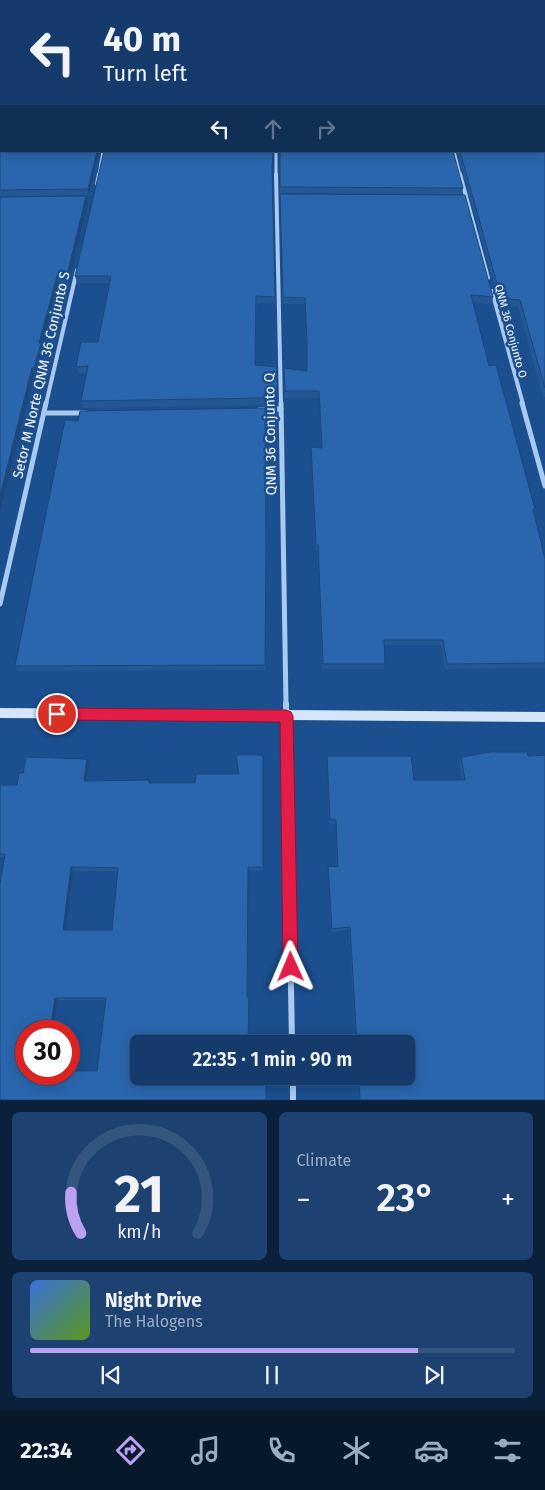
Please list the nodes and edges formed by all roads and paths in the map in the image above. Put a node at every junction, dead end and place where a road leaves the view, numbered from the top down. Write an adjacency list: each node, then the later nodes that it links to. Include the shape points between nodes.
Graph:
1 (104, 152): 4 (street)
2 (276, 152): 8 (street, QNM 36 Conjunto Q)
3 (454, 152): 6 (street, QNM 36 Conjunto O)
4 (95, 189)
5 (456, 198): 6 (street)
6 (466, 198): 12 (street, QNM 36 Conjunto O)
7 (78, 264): 11 (street, Setor M Norte QNM 36 Conjunto S)
8 (281, 409): 9 (street); 15 (street, QNM 36 Conjunto Q)
9 (252, 410)
10 (94, 413): 11 (street)
11 (44, 414): 13 (street, Setor M Norte QNM 36 Conjunto S)
12 (545, 486)
13 (0, 604)
14 (0, 714): 15 (street)
15 (286, 716): 16 (street); 17 (street, QNM 36 Conjunto Q)
16 (545, 716)
17 (292, 1035)
18 (292, 1085): 19 (street)
19 (293, 1100)

